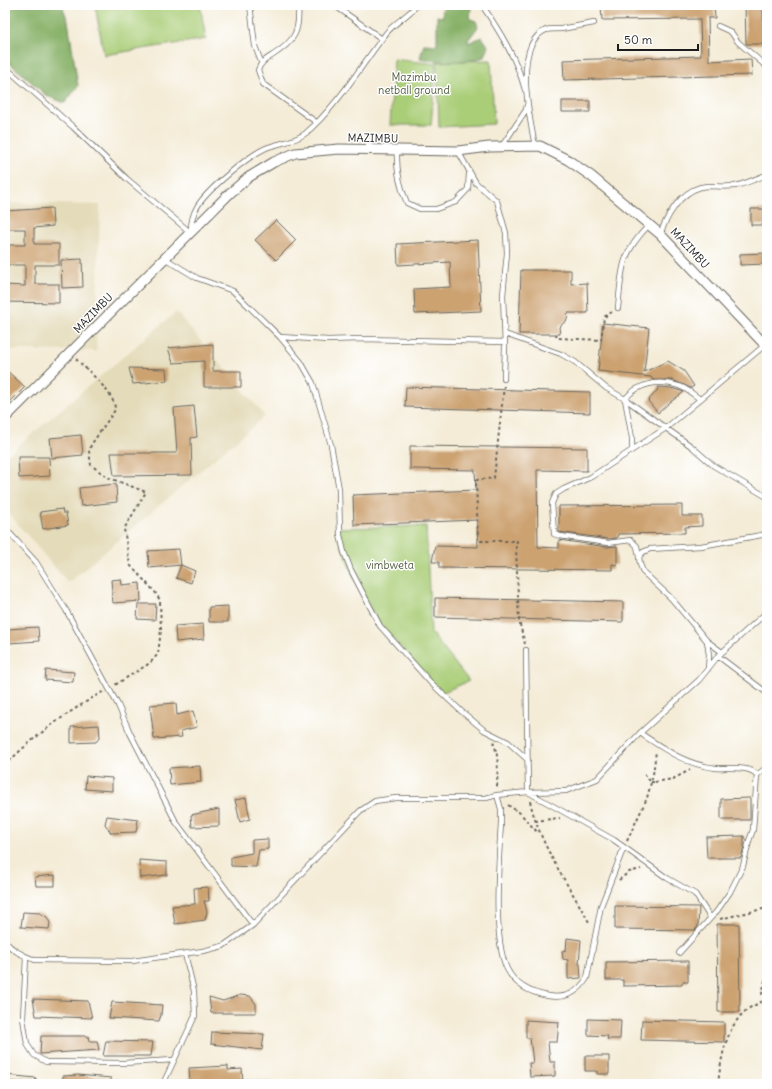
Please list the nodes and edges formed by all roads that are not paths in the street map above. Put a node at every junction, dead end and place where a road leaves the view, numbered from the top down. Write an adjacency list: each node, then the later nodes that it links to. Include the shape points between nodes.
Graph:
1 (250, 5): 9 (lane, via 255,46)
2 (298, 5): 9 (lane, via 297,29 293,39)
3 (334, 5): 8 (lane)
4 (417, 5): 8 (lane)
5 (482, 5): 12 (lane, via 499,29 512,55)
6 (594, 22): 12 (lane, via 545,30 534,40 526,57)
7 (718, 26): 11 (lane, via 730,32)
8 (382, 39): 13 (lane, via 339,98)
9 (260, 62): 13 (lane, via 258,70 263,84)
10 (5, 67): 21 (lane, via 127,179)
11 (767, 67)
12 (528, 101): 14 (lane, via 526,110); 15 (lane)
13 (316, 122): 21 (lane, via 302,136 261,151 233,171 196,208)
14 (502, 146): 15 (street, MAZIMBU); 17 (street, MAZIMBU)
15 (535, 146): 20 (street, MAZIMBU, via 568,160 592,176)
16 (397, 150): 17 (street, MAZIMBU); 18 (lane, via 396,168 401,190 408,203 420,208 436,208 456,202 468,189); 21 (street, MAZIMBU, via 339,149 304,152 284,157 249,178)
17 (458, 151): 18 (lane)
18 (469, 174): 25 (lane, via 497,201 503,219 507,253 503,295)
19 (767, 175): 22 (lane, via 744,184 707,186 685,194 666,218)
20 (649, 225): 22 (street, MAZIMBU); 24 (lane, via 626,253 621,273)
21 (190, 232): 23 (street, MAZIMBU)
22 (660, 234): 28 (street, MAZIMBU)
23 (166, 259): 26 (lane, via 197,278 233,291); 32 (street, MAZIMBU)
24 (618, 308)
25 (505, 334): 27 (lane); 30 (lane, via 561,354 575,362 606,388)
26 (280, 337): 27 (lane); 47 (lane, via 301,362 314,383 328,432 339,489 340,534 344,552 380,626 430,682 461,711 488,732 508,742)
27 (505, 342): 29 (lane)
28 (766, 346): 31 (lane)
29 (504, 379)
30 (625, 398): 31 (lane, via 640,386 665,382 680,386); 33 (lane); 34 (lane)
31 (700, 399): 33 (lane)
32 (5, 418)
33 (666, 428): 34 (lane); 35 (lane, via 714,466)
34 (632, 450): 38 (lane, via 591,477 556,494 552,503 552,526 554,534 560,536 608,543 631,540 637,546)
35 (767, 497)
36 (5, 528): 54 (lane, via 36,562 66,610 109,688 176,822)
37 (767, 534): 38 (lane, via 701,546 650,549)
38 (639, 557): 40 (lane, via 643,572 671,598)
39 (767, 612): 42 (lane)
40 (707, 641): 42 (lane); 44 (lane)
41 (526, 650): 47 (lane)
42 (722, 652): 43 (lane)
43 (718, 656): 44 (lane); 45 (lane)
44 (708, 669): 46 (lane)
45 (767, 693)
46 (640, 733): 49 (lane, via 684,760 714,768 752,770); 50 (lane, via 597,779 566,791)
47 (528, 760): 50 (lane)
48 (767, 767): 49 (lane)
49 (757, 775): 53 (lane, via 755,820 745,860 730,892)
50 (528, 792): 51 (lane); 52 (lane)
51 (497, 795): 52 (lane, via 502,823 499,906 501,947 512,976 520,985 539,995 569,996 581,987 586,978 603,900); 54 (lane, via 486,798 396,798 382,799 369,804 343,828)
52 (624, 847): 53 (lane, via 667,878 695,894)
53 (710, 917): 56 (lane)
54 (253, 925): 57 (lane, via 223,946)
55 (5, 941): 58 (lane, via 9,947)
56 (679, 953)
57 (185, 954): 58 (lane, via 132,961 35,960); 59 (lane, via 194,991 195,1016)
58 (26, 957): 59 (lane, via 23,1018 28,1044 34,1055 46,1062 123,1063)
59 (174, 1060): 60 (lane)
60 (163, 1084)

